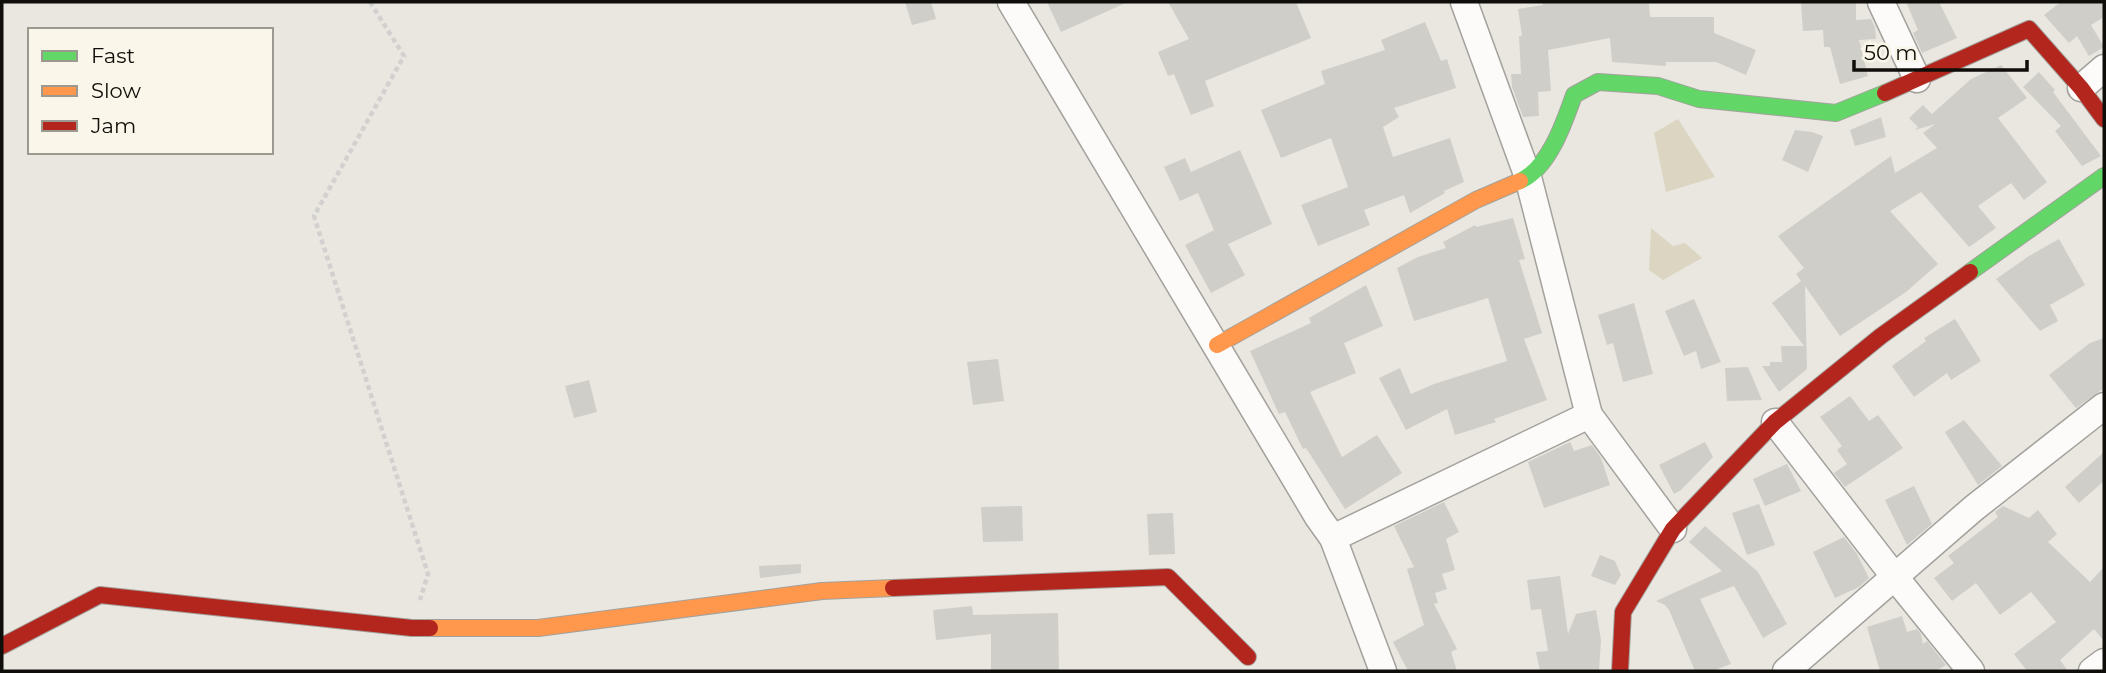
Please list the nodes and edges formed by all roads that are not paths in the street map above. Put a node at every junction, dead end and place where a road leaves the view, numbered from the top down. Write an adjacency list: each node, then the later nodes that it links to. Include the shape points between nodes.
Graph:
1 (1011, 2): 10 (street)
2 (1464, 2): 9 (street)
3 (1881, 2): 5 (street)
4 (2104, 68): 6 (street)
5 (1917, 79): 6 (street, via 2029,29); 9 (street, via 1836,113 1699,99 1658,86 1598,82 1574,95 1559,138)
6 (2081, 88): 7 (street)
7 (2104, 119)
8 (2104, 176): 13 (street, via 1881,336)
9 (1528, 177): 10 (street, via 1476,200); 12 (street)
10 (1217, 345): 15 (street)
11 (2104, 406): 16 (street)
12 (1589, 415): 14 (street); 15 (street)
13 (1776, 422): 14 (street); 16 (street)
14 (1673, 529): 21 (street, via 1623,611)
15 (1333, 538): 20 (street)
16 (1894, 576): 22 (street); 23 (street)
17 (2, 646): 18 (street, via 100,595 412,628 538,628 822,591 1168,577)
18 (1248, 657)
19 (2104, 662): 24 (street)
20 (1383, 671)
21 (1620, 671)
22 (1786, 671)
23 (1971, 671)
24 (2092, 671)

